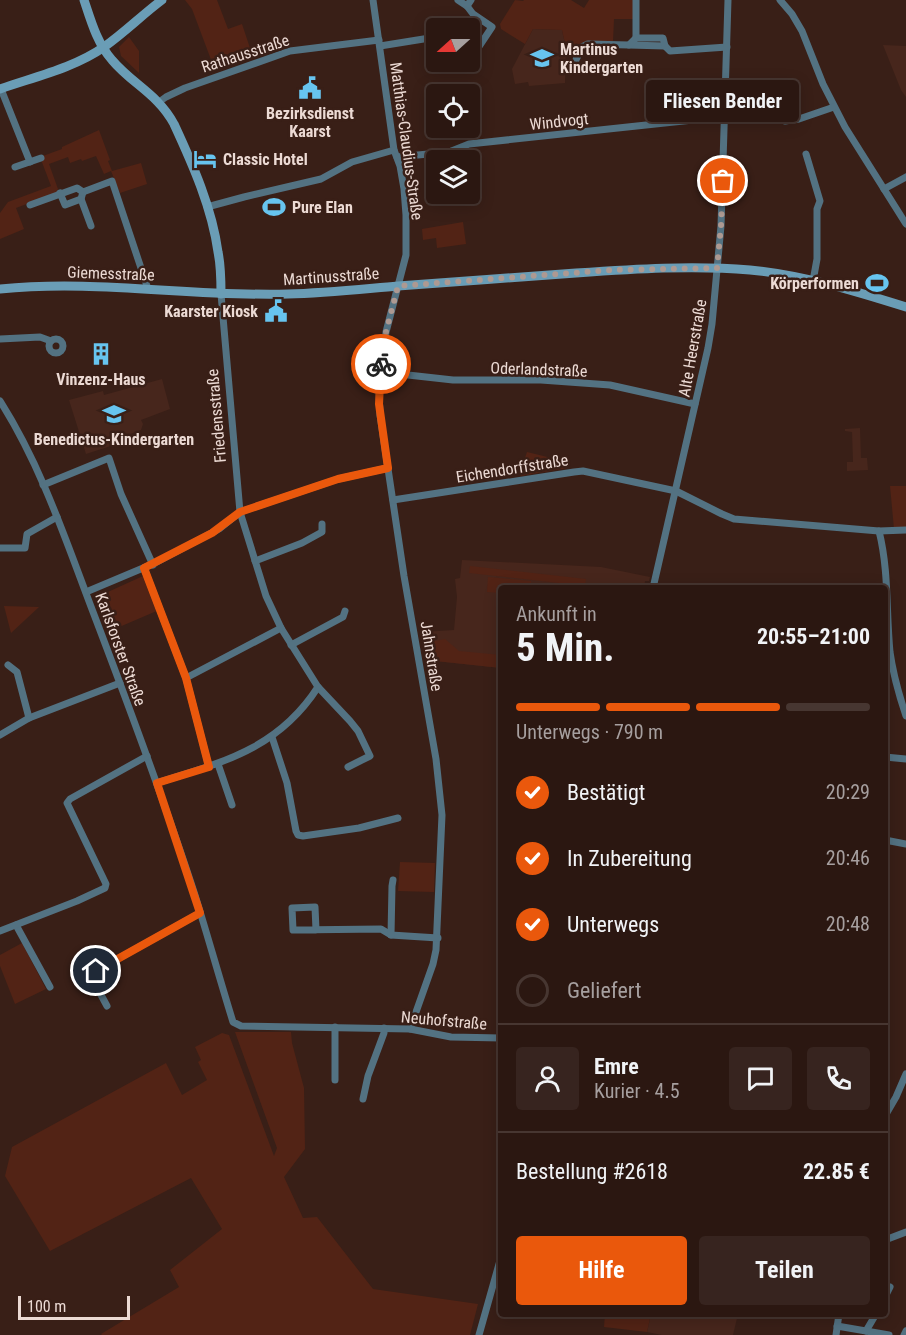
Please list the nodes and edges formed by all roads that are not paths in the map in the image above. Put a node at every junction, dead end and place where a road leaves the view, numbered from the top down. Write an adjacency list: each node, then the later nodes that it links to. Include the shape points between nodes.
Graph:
1 (84, 0): 18 (main road, Friedensstraße)
2 (162, 0): 18 (main road)
3 (373, 0): 13 (street, Matthias-Claudius-Straße)
4 (458, 0): 8 (street)
5 (636, 0): 12 (street)
6 (728, 0): 17 (street, Alte Heerstraße)
7 (780, 0): 22 (street, via 802,31)
8 (469, 3): 9 (street, via 472,14)
9 (478, 18)
10 (480, 19): 14 (street, via 492,27)
11 (426, 38): 13 (street, Rathausstraße)
12 (636, 38): 15 (street); 16 (street, via 663,38)
13 (380, 43): 21 (street, Rathausstraße, via 290,51 185,88); 25 (street, Matthias-Claudius-Straße)
14 (480, 45)
15 (629, 45): 16 (street); 19 (street, via 588,44 582,47)
16 (665, 46): 17 (street, via 670,51)
17 (728, 47): 23 (street, Alte Heerstraße)
18 (103, 48): 20 (main road); 21 (main road, Friedensstraße, via 112,61)
19 (575, 62)
20 (0, 89): 28 (street)
21 (159, 102): 35 (main road, Friedensstraße, via 177,130)
22 (834, 107): 24 (street); 31 (street)
23 (725, 119): 25 (street, Windvogt, via 469,144 449,152); 38 (street, Alte Heerstraße)
24 (785, 122)
25 (396, 154): 35 (street, Windvogt, via 352,162 321,179); 40 (street, Matthias-Claudius-Straße, via 404,189 406,233 406,255)
26 (806, 154): 39 (street, via 820,201)
27 (41, 158): 28 (street)
28 (30, 162): 29 (street)
29 (15, 167)
30 (906, 177): 31 (street)
31 (884, 189): 36 (street)
32 (60, 194): 33 (street, via 77,188); 33 (street, via 65,205); 34 (street)
33 (82, 196): 37 (street); 42 (street, via 112,181)
34 (30, 205)
35 (207, 207): 43 (main road, Friedensstraße, via 219,254)
36 (906, 224)
37 (91, 226)
38 (717, 268): 39 (main road, Martinusstraße); 40 (main road, Martinusstraße, via 612,270); 49 (street, Alte Heerstraße, via 712,324)
39 (813, 281): 44 (main road, Martinusstraße)
40 (398, 286): 43 (main road, Martinusstraße, via 314,293); 47 (street, Jahnstraße)
41 (0, 289): 42 (main road, Giemesstraße)
42 (148, 289): 43 (main road, Giemesstraße)
43 (221, 294): 54 (street, Friedensstraße)
44 (906, 307)
45 (0, 339): 46 (street, via 40,337)
46 (51, 341)
47 (381, 372): 49 (street, Oderlandstraße, via 453,380 610,385); 50 (street, Jahnstraße, via 379,404)
48 (0, 401): 51 (street, Karlsforster Straße)
49 (695, 404): 52 (street, Alte Heerstraße)
50 (388, 468): 53 (street, Jahnstraße); 54 (street, via 332,481)
51 (43, 485): 55 (street, Karlsforster Straße); 61 (street, via 109,458)
52 (676, 491): 53 (street, Eichendorffstraße, via 574,472); 58 (street, Eichendorffstraße, via 734,519); 63 (street, Alte Heerstraße)
53 (393, 500): 96 (street, Jahnstraße, via 442,815)
54 (240, 512): 60 (street, Friedensstraße); 61 (street, via 212,533)
55 (57, 517): 59 (street, via 27,534 25,548); 65 (street, Karlsforster Straße)
56 (322, 524): 60 (street, via 322,532 312,538)
57 (906, 530): 58 (street, Eichendorffstraße)
58 (879, 531): 64 (street)
59 (0, 548)
60 (255, 561): 67 (street, Friedensstraße)
61 (153, 565): 62 (street)
62 (144, 568): 65 (street); 71 (street)
63 (654, 585)
64 (886, 585)
65 (86, 592): 72 (street, Karlsforster Straße)
66 (345, 610): 69 (street, via 343,617)
67 (281, 628): 69 (street, Friedensstraße); 71 (street)
68 (888, 628): 74 (street, via 891,662)
69 (291, 645): 73 (street, Friedensstraße)
70 (8, 664): 76 (street, via 17,672)
71 (186, 678): 83 (street)
72 (120, 683): 76 (street); 79 (street, Karlsforster Straße)
73 (318, 687): 78 (street, via 308,704); 84 (street, Friedensstraße, via 358,731 370,756)
74 (904, 704): 75 (street)
75 (906, 716)
76 (30, 718): 77 (street)
77 (0, 735)
78 (272, 737): 82 (street); 87 (street, via 298,835 359,828)
79 (147, 756): 85 (street, Karlsforster Straße); 92 (street, via 67,803 105,888)
80 (888, 757): 81 (street)
81 (906, 759)
82 (218, 764): 83 (street); 86 (street)
83 (209, 767): 85 (street)
84 (348, 767)
85 (157, 783): 91 (street, Karlsforster Straße)
86 (232, 805)
87 (398, 818)
88 (888, 841): 89 (street)
89 (906, 844)
90 (393, 880): 95 (street)
91 (200, 913): 98 (street, via 96,971 94,982); 99 (street, Karlsforster Straße)
92 (16, 925): 94 (street); 97 (street)
93 (316, 930): 93 (street, via 315,907 292,908 293,930); 95 (street, via 381,929)
94 (0, 932)
95 (391, 935): 96 (street)
96 (438, 938): 102 (street, Jahnstraße)
97 (50, 987)
98 (107, 1006)
99 (233, 1022): 100 (street, Neuhofstraße, via 241,1026)
100 (335, 1027): 101 (street, Neuhofstraße); 105 (street)
101 (384, 1028): 102 (street, Neuhofstraße); 106 (street, Neuhofstraße)
102 (410, 1029): 103 (street, Neuhofstraße, via 451,1037)
103 (498, 1038)
104 (906, 1074): 107 (street)
105 (335, 1080)
106 (363, 1099)
107 (888, 1111)
108 (906, 1232): 109 (street)
109 (888, 1239)
110 (497, 1286): 118 (street)
111 (890, 1287): 112 (street)
112 (888, 1291)
113 (838, 1317): 115 (street)
114 (874, 1317): 116 (street)
115 (837, 1326): 116 (street); 119 (street)
116 (866, 1331): 120 (street)
117 (906, 1331): 121 (street)
118 (479, 1335)
119 (836, 1335)
120 (889, 1335)
121 (904, 1335)

